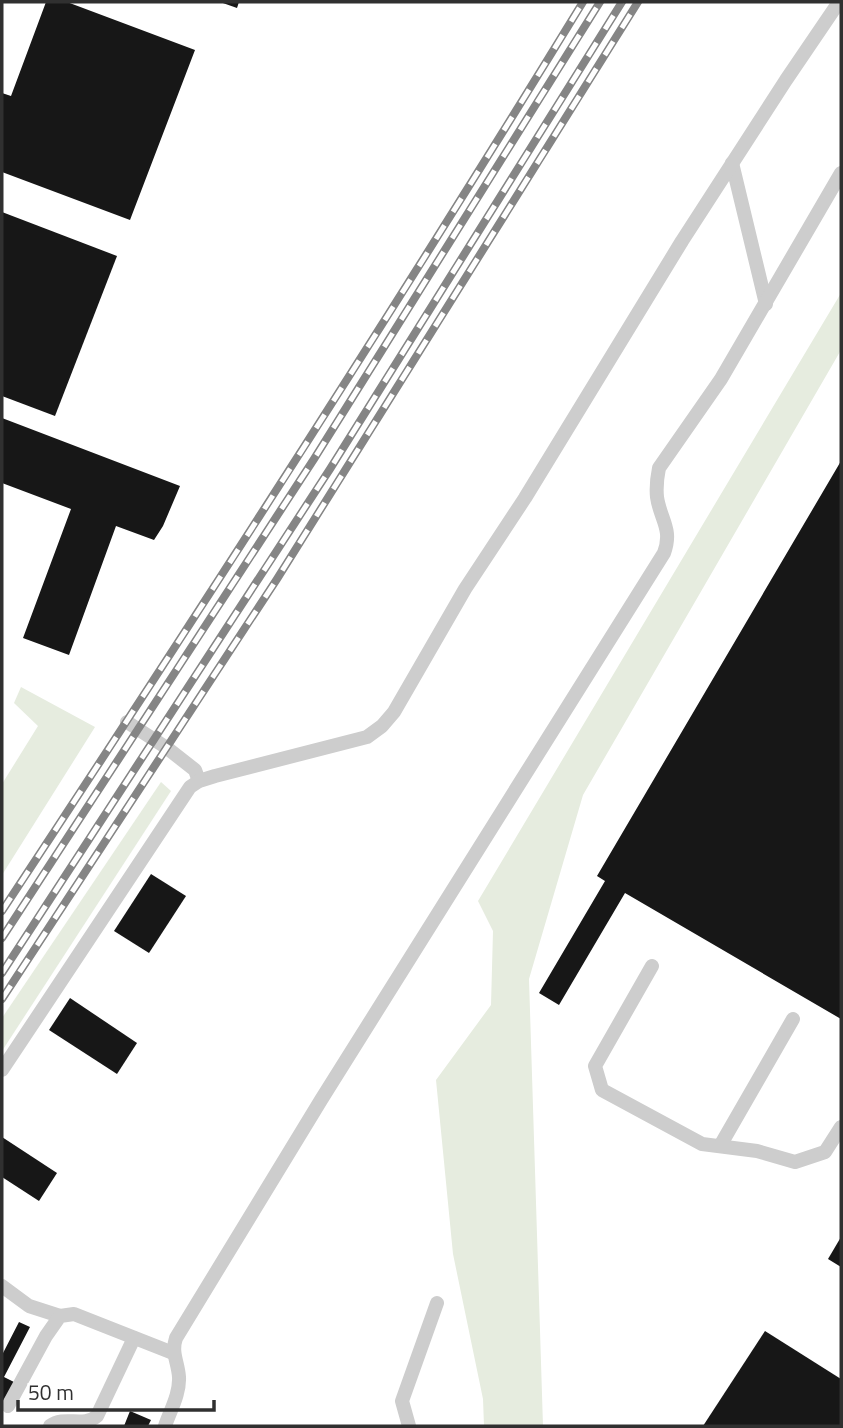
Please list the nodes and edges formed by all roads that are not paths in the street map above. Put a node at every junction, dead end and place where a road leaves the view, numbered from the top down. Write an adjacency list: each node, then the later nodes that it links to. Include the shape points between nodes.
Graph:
1 (839, 2): 2 (lane)
2 (732, 163): 4 (lane); 6 (lane, via 382,726 366,737)
3 (841, 173): 4 (lane)
4 (766, 304): 16 (lane, via 659,468 657,499 668,541 664,553 321,1100 176,1338)
5 (127, 722): 6 (lane, via 195,770)
6 (199, 781): 9 (lane)
7 (652, 965): 11 (lane, via 595,1066 602,1090 702,1144)
8 (793, 1019): 11 (lane)
9 (2, 1070)
10 (841, 1127): 11 (lane, via 825,1152 795,1162)
11 (720, 1146)
12 (2, 1286): 14 (lane, via 29,1307)
13 (437, 1303): 20 (lane, via 402,1401)
14 (60, 1316): 15 (lane, via 74,1314); 17 (lane)
15 (134, 1338): 16 (lane); 18 (lane, via 93,1421 62,1421)
16 (173, 1353): 19 (lane, via 178,1390)
17 (8, 1406)
18 (50, 1426)
19 (165, 1426)
20 (409, 1426)

